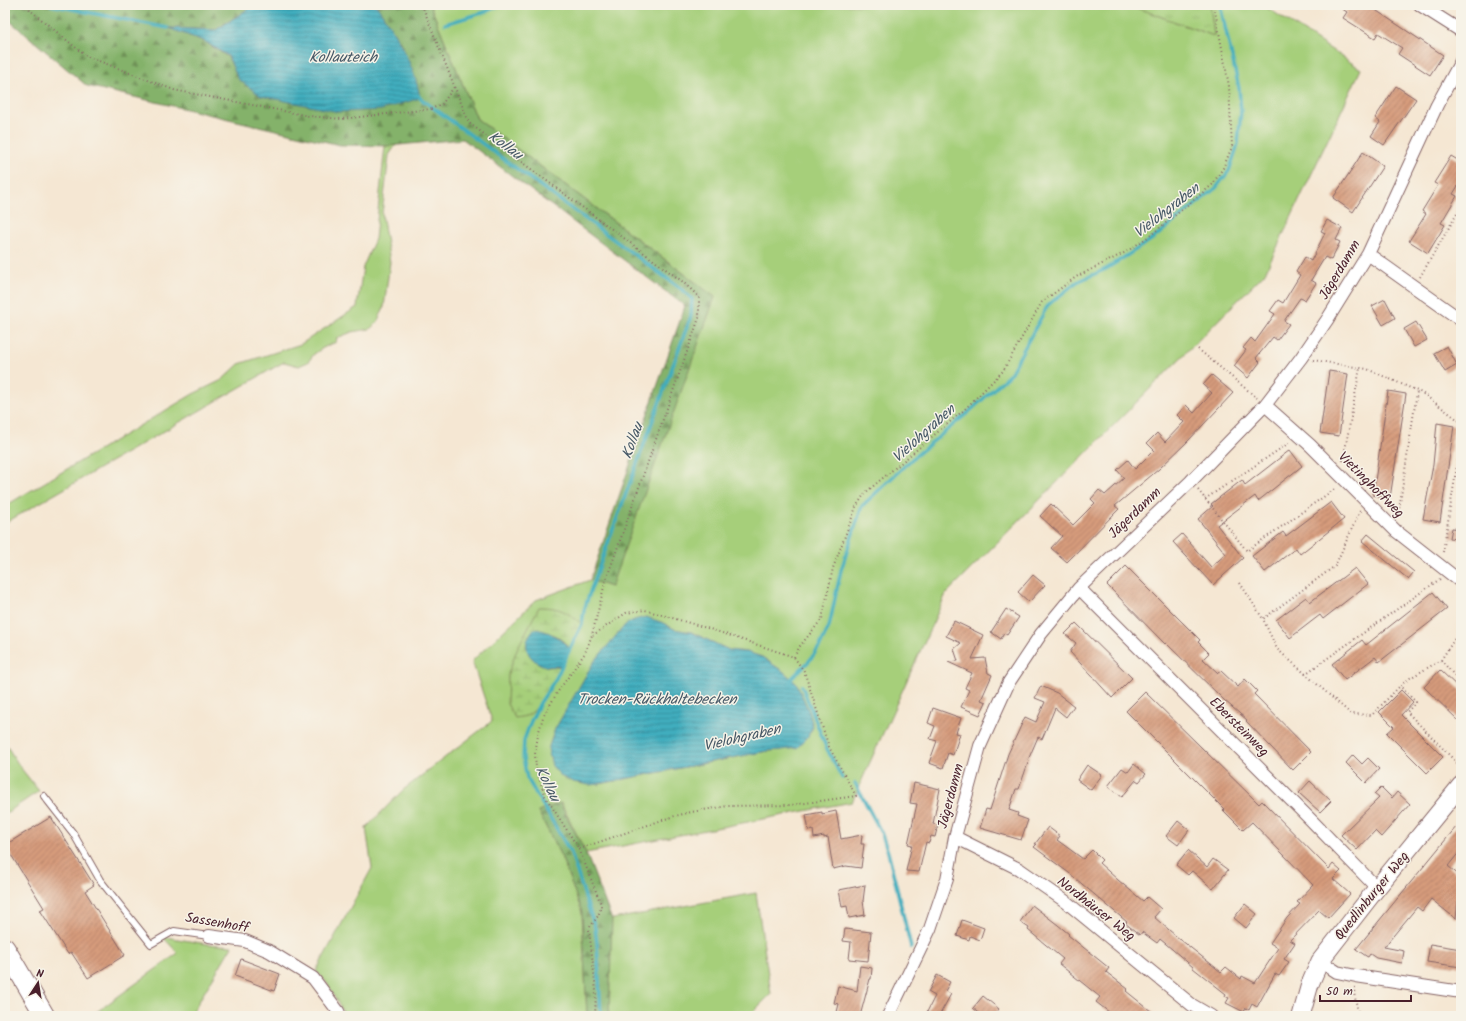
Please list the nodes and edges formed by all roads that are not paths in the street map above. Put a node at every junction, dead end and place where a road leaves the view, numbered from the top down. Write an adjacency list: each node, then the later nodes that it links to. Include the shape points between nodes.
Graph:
1 (1420, 5): 2 (street)
2 (1461, 31)
3 (1461, 61): 4 (street, Jägerdamm, via 1437,105)
4 (1368, 254): 5 (street); 6 (street, Jägerdamm, via 1327,320)
5 (1461, 320)
6 (1265, 405): 7 (street, Vietinghoffweg, via 1396,531); 8 (street, Jägerdamm)
7 (1461, 582)
8 (1079, 588): 11 (street, Jägerdamm, via 1041,634 1009,682 980,746); 12 (street, Ebersteinweg)
9 (1461, 785): 12 (street, Quedlinburger Weg)
10 (44, 796): 13 (lane, Sassenhoff, via 74,833 100,880 151,944 174,931)
11 (955, 837): 19 (street, Jägerdamm, via 947,879 930,929); 20 (street, Nordhäuser Weg, via 1019,869 1065,901 1192,1005)
12 (1376, 888): 15 (street, Quedlinburger Weg)
13 (209, 936): 18 (street, Sassenhoff, via 245,942 269,950 313,978)
14 (5, 948): 17 (main road)
15 (1320, 961): 16 (street, via 1337,972); 21 (street, Quedlinburger Weg)
16 (1461, 992)
17 (45, 1016)
18 (340, 1016)
19 (888, 1016)
20 (1211, 1016)
21 (1301, 1016)

